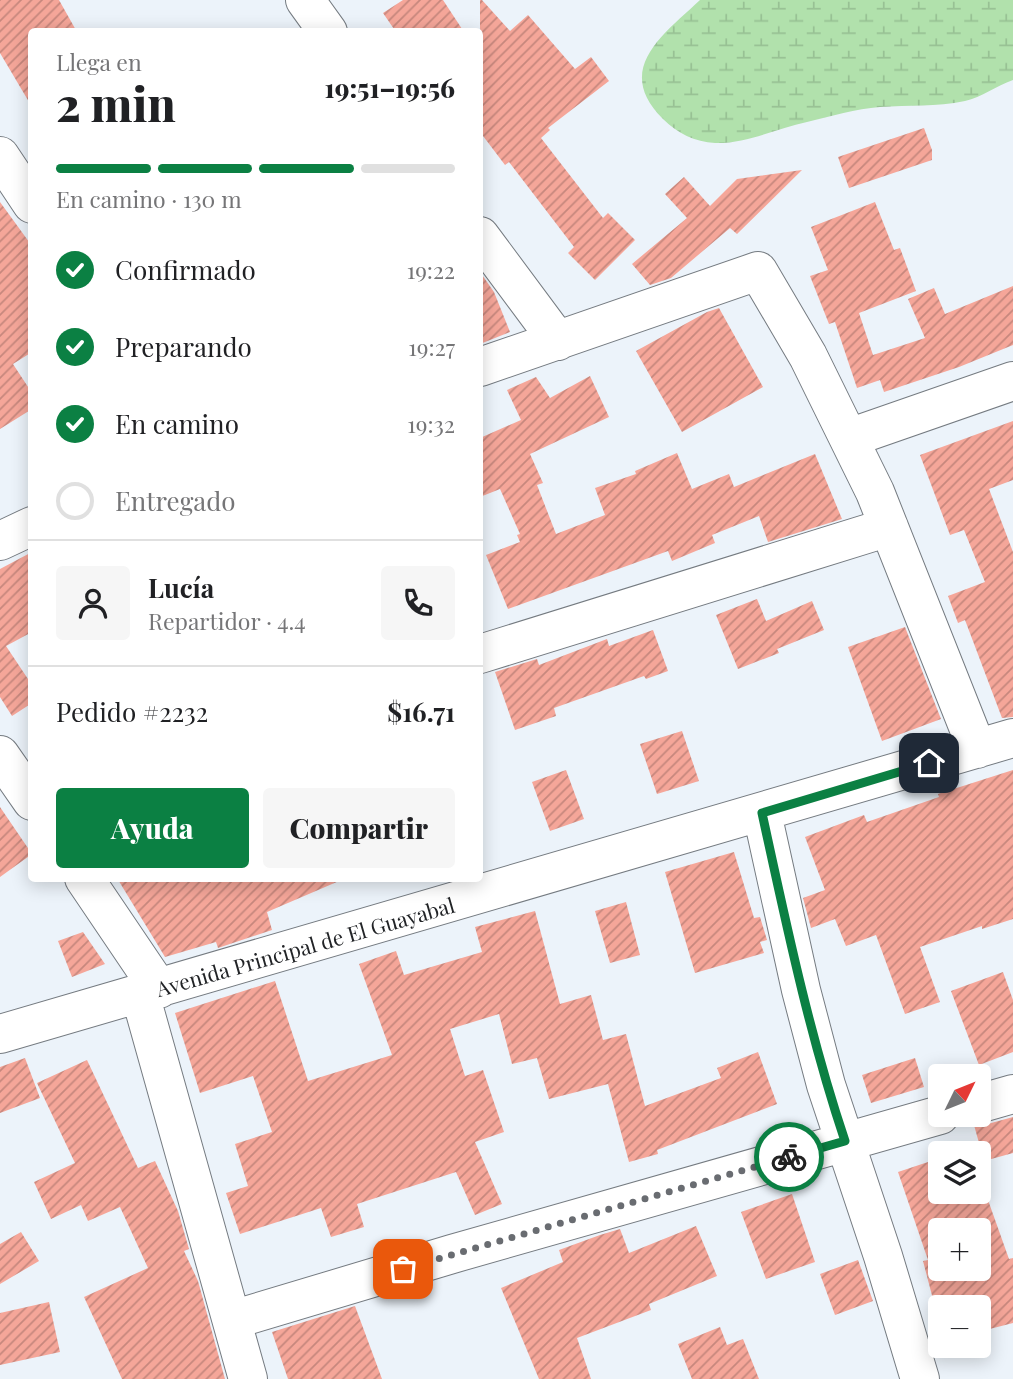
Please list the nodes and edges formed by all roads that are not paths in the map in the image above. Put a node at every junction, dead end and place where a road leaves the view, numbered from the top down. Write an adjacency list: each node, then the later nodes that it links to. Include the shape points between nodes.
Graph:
1 (305, 0): 2 (street)
2 (325, 28)
3 (0, 156): 4 (street)
4 (28, 198)
5 (483, 240): 6 (street)
6 (558, 341): 7 (street); 9 (street, via 758,271)
7 (483, 366)
8 (1013, 381): 9 (street)
9 (849, 438): 10 (street)
10 (889, 527): 13 (street); 15 (street)
11 (28, 528): 12 (street)
12 (0, 541)
13 (483, 653)
14 (1013, 738): 15 (street, Avenida Principal de El Guayabal)
15 (977, 749): 18 (street, Avenida Principal de El Guayabal)
16 (0, 755): 17 (street)
17 (28, 795)
18 (762, 813): 20 (street, Avenida Principal de El Guayabal); 25 (street, via 801,990)
19 (86, 882): 20 (street)
20 (149, 991): 21 (street, Avenida Principal de El Guayabal); 26 (street)
21 (0, 1034)
22 (1013, 1094): 23 (street)
23 (991, 1100)
24 (928, 1118): 25 (street)
25 (845, 1141): 26 (street); 28 (street)
26 (232, 1320): 27 (street)
27 (248, 1379)
28 (920, 1379)

